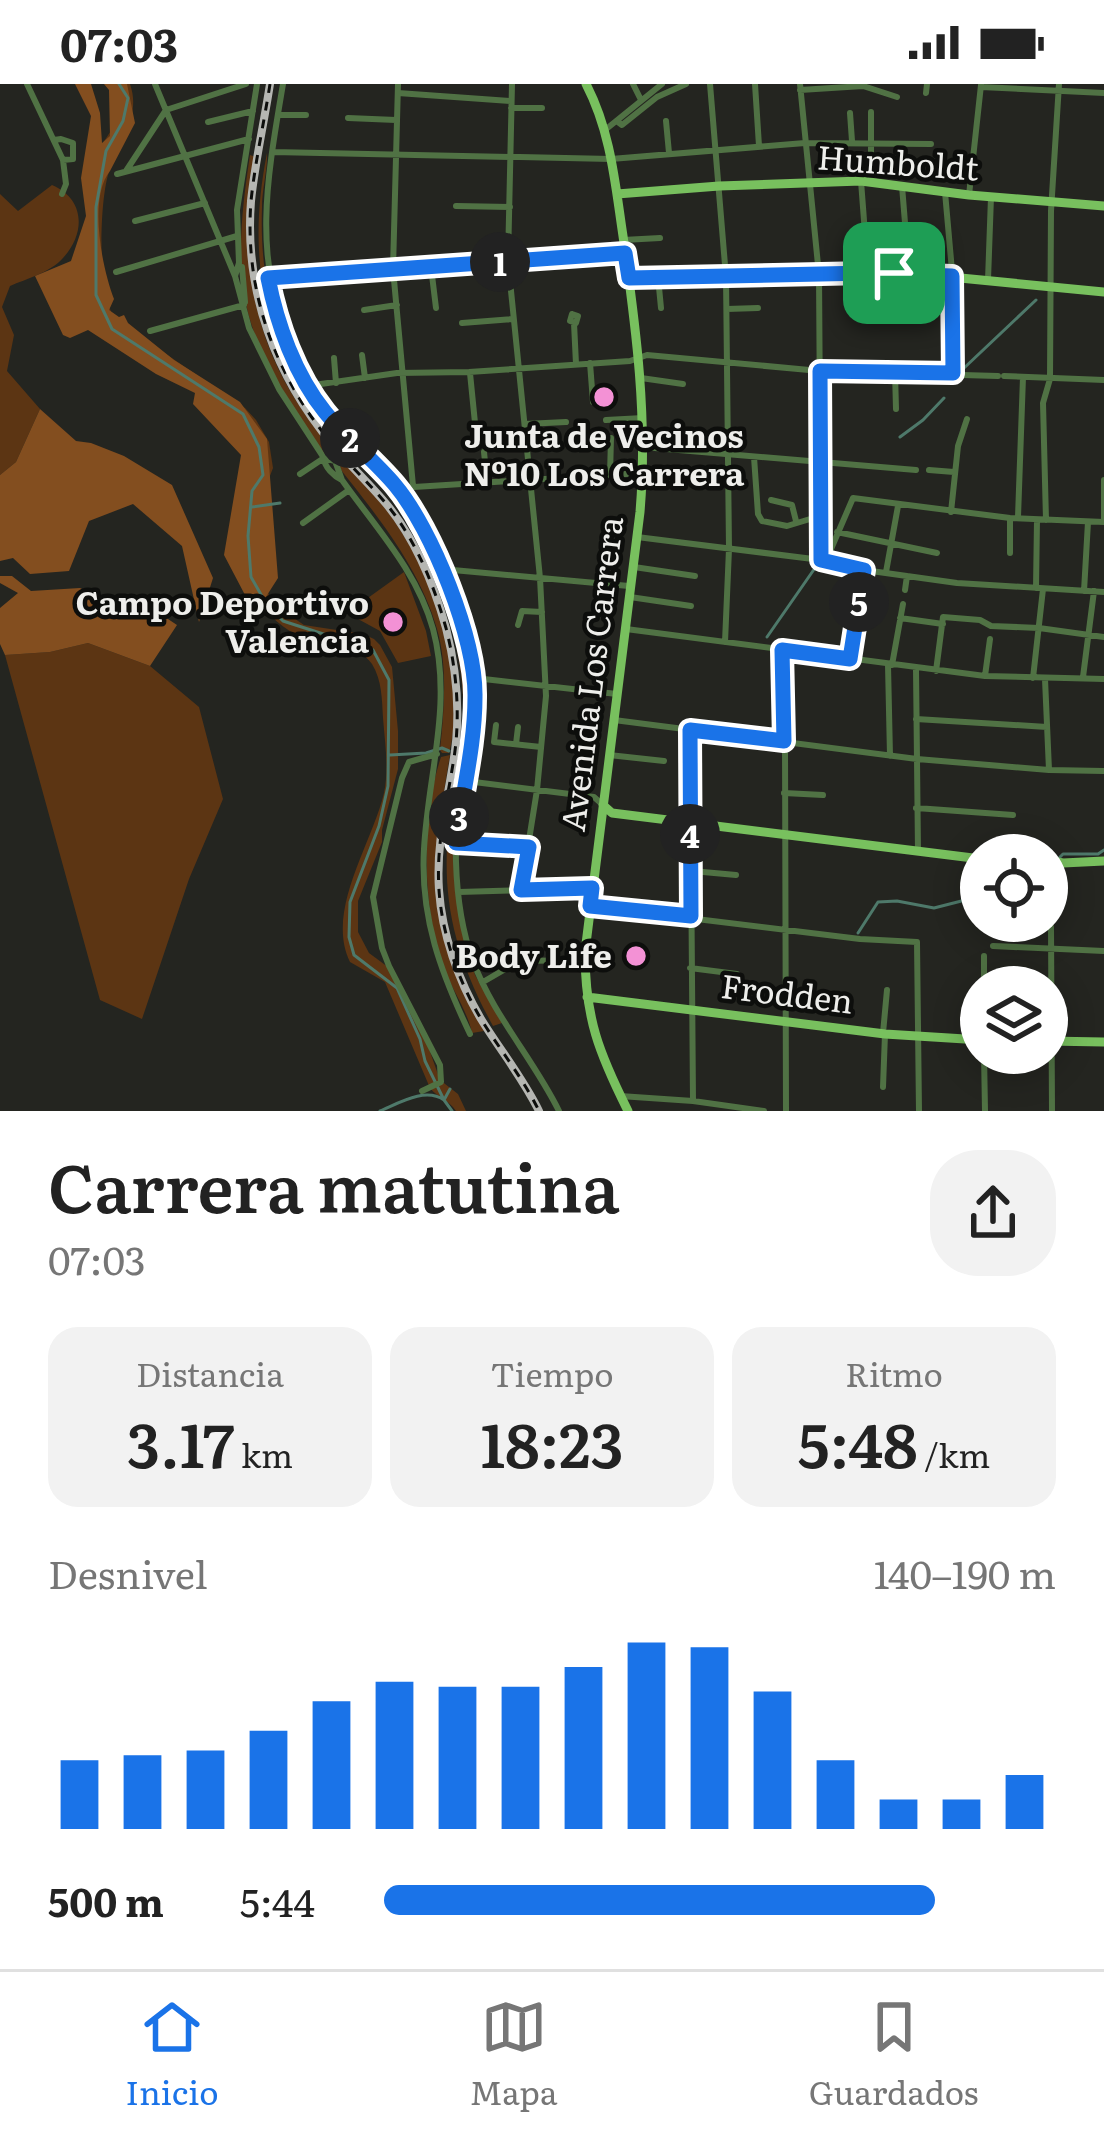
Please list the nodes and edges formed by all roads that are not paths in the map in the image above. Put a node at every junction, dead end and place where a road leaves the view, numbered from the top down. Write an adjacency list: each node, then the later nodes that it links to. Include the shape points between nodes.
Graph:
1 (27, 84): 36 (street)
2 (155, 84): 23 (street)
3 (246, 84): 23 (street)
4 (257, 84): 24 (street)
5 (283, 84): 27 (street)
6 (512, 84): 21 (street)
7 (586, 84): 34 (main road, Avenida Los Carrera)
8 (633, 84): 20 (street)
9 (662, 84): 20 (street)
10 (686, 84): 33 (street)
11 (710, 84): 42 (street)
12 (754, 84): 41 (street)
13 (843, 85): 15 (street); 19 (street)
14 (981, 86): 16 (street); 57 (street)
15 (800, 87): 39 (street)
16 (1059, 87): 18 (street); 60 (street)
17 (398, 89): 21 (street); 30 (street)
18 (1104, 93)
19 (897, 97)
20 (641, 100): 33 (street)
21 (511, 104): 22 (street); 47 (street)
22 (542, 108)
23 (166, 110): 46 (street); 46 (street, via 122,173)
24 (253, 111): 32 (street); 35 (street)
25 (850, 112): 37 (street)
26 (872, 112): 38 (street)
27 (278, 115): 28 (street); 43 (street)
28 (306, 115)
29 (348, 118): 30 (street)
30 (396, 120): 45 (street)
31 (666, 121): 44 (street)
32 (208, 122)
33 (617, 122): 34 (street)
34 (605, 130): 48 (main road, Avenida Los Carrera)
35 (249, 139): 46 (street); 66 (street)
36 (54, 140): 49 (street); 49 (street, via 73,143 73,159)
37 (851, 141): 38 (street); 39 (street)
38 (872, 142): 40 (street); 50 (street)
39 (805, 143): 41 (street); 51 (street)
40 (931, 144)
41 (759, 146): 42 (street)
42 (715, 148): 44 (street); 52 (street)
43 (273, 152): 45 (street); 81 (street)
44 (669, 153): 48 (street)
45 (396, 154): 47 (street); 72 (street)
46 (186, 156): 59 (street)
47 (509, 157): 48 (street); 63 (street)
48 (611, 159): 56 (main road, Avenida Los Carrera)
49 (63, 160): 55 (street)
50 (866, 182): 51 (main road, Humboldt); 53 (main road, Humboldt); 74 (street)
51 (809, 183): 52 (main road, Humboldt); 77 (street)
52 (719, 186): 56 (main road, Humboldt); 80 (street)
53 (902, 186): 54 (main road, Humboldt); 76 (street)
54 (945, 191): 57 (main road, Humboldt); 79 (street)
55 (62, 194)
56 (617, 194): 67 (main road, Avenida Los Carrera)
57 (969, 195): 58 (main road, Humboldt)
58 (991, 197): 60 (main road, Humboldt); 84 (street)
59 (206, 202): 64 (street); 68 (street)
60 (1051, 202): 62 (main road, Humboldt); 85 (street)
61 (456, 206): 63 (street)
62 (1104, 206)
63 (510, 207): 70 (street)
64 (135, 221)
65 (660, 238): 67 (street)
66 (237, 240): 68 (street); 78 (street); 90 (street)
67 (623, 240): 69 (main road, Avenida Los Carrera)
68 (221, 241): 73 (street); 78 (street)
69 (625, 253): 70 (street); 82 (main road, Avenida Los Carrera)
70 (508, 261): 71 (street); 97 (street)
71 (431, 267): 72 (street); 92 (street)
72 (393, 269): 81 (street); 91 (street)
73 (116, 272)
74 (868, 273): 75 (main road); 77 (main road)
75 (894, 273): 76 (main road); 88 (street)
76 (909, 273): 79 (main road)
77 (819, 275): 80 (main road); 108 (street)
78 (235, 276): 90 (street)
79 (952, 276): 84 (main road); 111 (street)
80 (726, 277): 83 (main road); 95 (street)
81 (268, 278): 120 (street)
82 (629, 278): 83 (main road); 103 (main road, Avenida Los Carrera)
83 (658, 278): 93 (street)
84 (988, 280): 85 (main road)
85 (1049, 288): 86 (main road); 116 (street)
86 (1104, 292)
87 (867, 302): 88 (street)
88 (893, 302): 89 (street)
89 (918, 302)
90 (244, 305): 100 (street); 136 (street, via 279,389)
91 (397, 305): 96 (street); 112 (street)
92 (436, 308)
93 (661, 308)
94 (758, 308): 95 (street)
95 (727, 309): 106 (street)
96 (364, 310)
97 (513, 318): 98 (street); 107 (street)
98 (462, 323)
99 (574, 323): 105 (street)
100 (150, 331)
101 (362, 356): 114 (street)
102 (334, 358): 118 (street)
103 (639, 358): 104 (street); 106 (street); 115 (main road, Avenida Los Carrera)
104 (590, 363): 105 (street); 121 (street)
105 (576, 364): 107 (street)
106 (728, 364): 108 (street); 134 (street)
107 (519, 369): 109 (street); 128 (street)
108 (820, 371): 110 (street); 137 (street)
109 (470, 372): 112 (street); 127 (street)
110 (895, 372): 111 (street); 122 (street)
111 (953, 373): 113 (street)
112 (403, 375): 114 (street); 148 (street)
113 (1023, 377): 116 (street); 155 (street)
114 (365, 378): 118 (street)
115 (641, 378): 119 (street); 123 (main road, Avenida Los Carrera)
116 (1050, 379): 117 (street); 156 (street)
117 (1104, 380)
118 (336, 382): 120 (street)
119 (683, 384)
120 (307, 386): 130 (street)
121 (592, 402)
122 (896, 409)
123 (643, 418): 125 (street); 131 (main road, Avenida Los Carrera)
124 (967, 419): 140 (street)
125 (606, 420)
126 (566, 422): 128 (street)
127 (475, 423)
128 (525, 424): 144 (street)
129 (611, 438): 143 (street)
130 (354, 443): 132 (street); 149 (street)
131 (643, 447): 134 (street); 141 (main road, Avenida Los Carrera)
132 (347, 451)
133 (484, 452): 147 (street)
134 (726, 454): 135 (street); 164 (street)
135 (754, 457): 137 (street); 160 (street, via 760,519)
136 (324, 458): 142 (street); 145 (street); 145 (street, via 337,460)
137 (820, 462): 138 (street); 154 (street)
138 (916, 470)
139 (929, 470): 140 (street)
140 (954, 472): 153 (street)
141 (642, 473): 143 (street); 162 (main road, Avenida Los Carrera)
142 (300, 474)
143 (610, 475): 144 (street)
144 (530, 478): 147 (street); 174 (street)
145 (342, 480): 150 (street)
146 (1104, 480): 158 (street)
147 (487, 481): 148 (street)
148 (413, 486): 149 (street)
149 (398, 488): 169 (street)
150 (349, 490): 159 (street); 217 (street, via 409,572 433,627 442,693)
151 (771, 500): 160 (street, via 792,505)
152 (898, 506): 153 (street); 161 (street, via 853,498); 163 (street)
153 (951, 512): 155 (street)
154 (820, 516): 160 (street); 167 (street)
155 (1014, 519): 156 (street); 166 (street)
156 (1042, 520): 157 (street); 175 (street)
157 (1088, 521): 158 (street); 177 (street)
158 (1104, 522)
159 (303, 523)
160 (796, 523)
161 (837, 532): 163 (street); 167 (street)
162 (637, 537): 164 (street); 168 (main road, Avenida Los Carrera)
163 (890, 542): 165 (street); 171 (street)
164 (729, 549): 167 (street); 193 (street)
165 (937, 553)
166 (1010, 553)
167 (821, 560): 170 (street)
168 (634, 567): 172 (street); 178 (main road, Avenida Los Carrera)
169 (442, 569): 174 (street); 200 (street)
170 (864, 570): 171 (street); 182 (street)
171 (886, 572): 173 (street)
172 (695, 576)
173 (907, 576): 175 (street); 176 (street)
174 (540, 578): 178 (street); 183 (street)
175 (1040, 588): 177 (street); 189 (street)
176 (905, 590)
177 (1089, 591): 179 (street); 190 (street)
178 (631, 592): 181 (street); 188 (main road, Avenida Los Carrera)
179 (1104, 592)
180 (903, 604): 185 (street)
181 (691, 606)
182 (858, 610): 184 (street); 195 (street)
183 (542, 612): 187 (street, via 520,611); 205 (street)
184 (880, 614)
185 (900, 618): 186 (street); 196 (street)
186 (943, 621): 189 (street); 198 (street)
187 (518, 625)
188 (626, 628): 193 (street); 207 (main road, Avenida Los Carrera)
189 (1039, 628): 190 (street); 201 (street)
190 (1088, 634): 191 (street); 203 (street)
191 (1104, 637)
192 (990, 639): 199 (street)
193 (725, 641): 194 (street)
194 (782, 650): 195 (street); 214 (street)
195 (850, 659): 196 (street)
196 (890, 665): 197 (street); 219 (street)
197 (916, 669): 198 (street); 208 (street)
198 (936, 671): 199 (street)
199 (985, 676): 201 (street)
200 (475, 677): 205 (street); 224 (street)
201 (1033, 678): 202 (street)
202 (1045, 679): 203 (street); 212 (street)
203 (1083, 679): 204 (street)
204 (1104, 679): 206 (street)
205 (546, 685): 207 (street); 216 (street)
206 (1104, 693)
207 (616, 694): 209 (main road, Avenida Los Carrera)
208 (916, 719): 212 (street); 220 (street)
209 (614, 720): 213 (street); 218 (main road, Avenida Los Carrera)
210 (496, 725): 215 (street, via 494,742)
211 (518, 727): 215 (street)
212 (1047, 728): 222 (street)
213 (690, 730): 214 (street); 231 (street)
214 (784, 741): 219 (street); 226 (street)
215 (515, 744): 216 (street)
216 (541, 747): 225 (street)
217 (437, 754): 263 (street, via 424,850 428,921); 271 (street, via 409,763 402,778 373,897 382,948 440,1065 441,1082)
218 (609, 754): 221 (street); 228 (main road, Avenida Los Carrera)
219 (890, 755): 220 (street)
220 (917, 759): 222 (street); 229 (street)
221 (664, 761)
222 (1049, 770): 223 (street)
223 (1104, 771)
224 (466, 782): 225 (street); 233 (street)
225 (537, 790): 228 (street); 234 (street)
226 (784, 793): 227 (street); 232 (street)
227 (823, 795)
228 (603, 805): 231 (main road); 241 (main road, Avenida Los Carrera)
229 (916, 808): 230 (street); 235 (street)
230 (1013, 815)
231 (690, 824): 232 (main road); 239 (street)
232 (784, 836): 235 (main road); 246 (street)
233 (456, 843): 234 (street); 243 (street)
234 (529, 847): 242 (street)
235 (918, 853): 236 (main road)
236 (960, 857)
237 (1104, 861): 238 (main road)
238 (1068, 863)
239 (691, 870): 240 (street); 245 (street)
240 (736, 875)
241 (592, 888): 242 (street); 244 (main road, Avenida Los Carrera)
242 (521, 890): 243 (street)
243 (459, 892): 257 (street)
244 (590, 906): 245 (street); 252 (main road, Avenida Los Carrera)
245 (691, 916): 246 (street); 255 (street)
246 (784, 928): 261 (street); 264 (street, via 917,942)
247 (1050, 942): 249 (street)
248 (992, 946): 249 (street)
249 (1050, 948): 250 (street); 254 (street)
250 (1104, 951)
251 (984, 956): 253 (street)
252 (585, 960): 257 (street, via 519,961); 259 (main road, Avenida Los Carrera)
253 (984, 966)
254 (1050, 966)
255 (690, 968): 256 (street); 260 (street)
256 (737, 974)
257 (483, 982): 274 (street)
258 (887, 990): 262 (street)
259 (587, 997): 260 (main road, Frodden); 272 (main road, Avenida Los Carrera, via 596,1043)
260 (692, 1010): 261 (main road, Frodden); 273 (street)
261 (785, 1020): 262 (main road, Frodden); 277 (street)
262 (884, 1033): 264 (main road, Frodden); 270 (street)
263 (470, 1034)
264 (917, 1036): 265 (main road, Frodden); 278 (street)
265 (960, 1039)
266 (1068, 1041): 267 (main road)
267 (1104, 1042)
268 (984, 1074): 279 (street)
269 (1050, 1074): 280 (street)
270 (883, 1087)
271 (422, 1090)
272 (620, 1096): 273 (street); 275 (main road, Avenida Los Carrera)
273 (693, 1101): 276 (street)
274 (560, 1111)
275 (628, 1111)
276 (764, 1111)
277 (786, 1111)
278 (919, 1111)
279 (985, 1111)
280 (1052, 1111)

